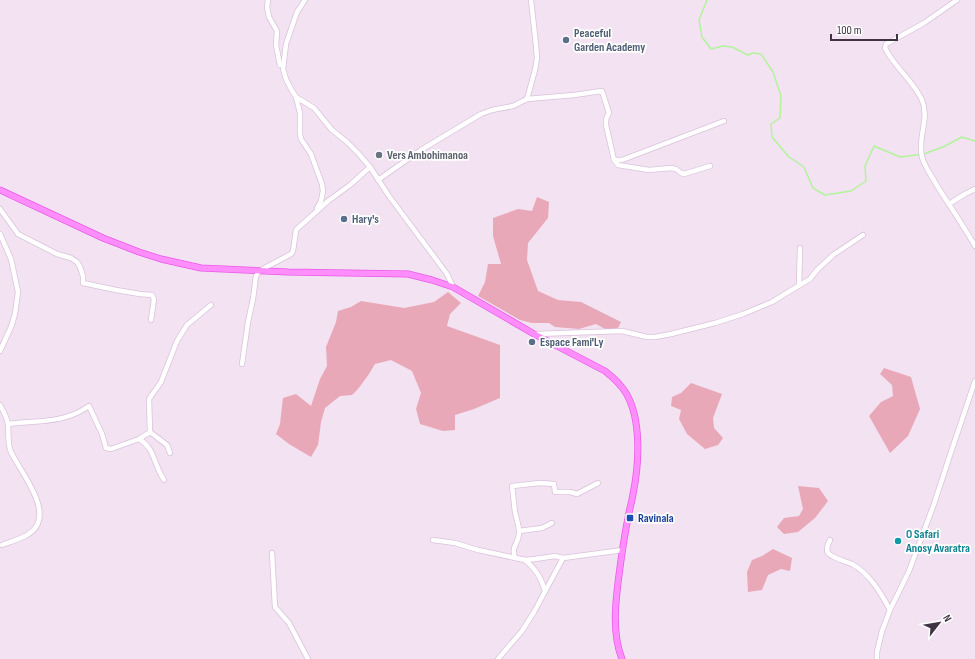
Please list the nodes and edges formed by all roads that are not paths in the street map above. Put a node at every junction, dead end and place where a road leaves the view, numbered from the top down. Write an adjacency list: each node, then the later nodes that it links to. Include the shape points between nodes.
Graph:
1 (268, 0): 5 (street, via 269,17 277,31 276,45)
2 (305, 0): 6 (street, via 294,18 284,53 283,69)
3 (531, 0): 7 (street, via 537,58)
4 (957, 0): 15 (street, via 924,23 886,44 885,48 922,100 925,113 920,148 922,159)
5 (280, 65)
6 (296, 96): 11 (street, via 314,108); 17 (street, via 300,113 301,139 311,154 322,184 321,201)
7 (527, 99): 9 (street, via 602,91 609,113 606,125); 12 (street, via 513,106 481,114 420,150)
8 (724, 121): 9 (street, via 622,160)
9 (614, 160): 10 (street, via 618,165 649,170 671,168 684,174)
10 (710, 166)
11 (370, 168): 12 (street); 17 (street)
12 (378, 180): 24 (street, via 447,274)
13 (975, 189): 15 (street)
14 (0, 190): 22 (main road, via 103,238 161,259 201,268)
15 (949, 204): 20 (street)
16 (0, 210): 26 (street, via 18,234 77,262 83,283 152,295 154,299)
17 (315, 212): 22 (street, via 296,230 291,254)
18 (0, 234): 28 (street, via 11,259 18,292 16,314)
19 (863, 235): 23 (street, via 833,255 810,279)
20 (975, 246)
21 (800, 248): 23 (street)
22 (259, 271): 24 (main road, via 408,274); 29 (street, via 256,276)
23 (799, 285): 27 (street, via 772,302 743,314 655,337 622,331)
24 (453, 287): 27 (main road)
25 (211, 305): 33 (street, via 187,325 177,341 161,382 149,399)
26 (151, 320)
27 (534, 334): 43 (main road, via 605,371 620,385 629,399 637,431 637,458)
28 (0, 351)
29 (242, 364)
30 (975, 381): 49 (street, via 934,504 909,571)
31 (0, 405): 32 (street)
32 (8, 424): 34 (street, via 44,422 70,416 89,406 106,448 111,449); 42 (street, via 10,451 36,496 40,520 28,535)
33 (150, 432): 34 (street); 35 (street, via 167,445)
34 (139, 439): 36 (street, via 153,454)
35 (170, 453)
36 (164, 480)
37 (598, 482): 39 (street, via 578,494 555,492 554,484 512,486)
38 (552, 523): 39 (street, via 542,528)
39 (519, 531): 45 (street, via 513,552)
40 (432, 540): 45 (street)
41 (830, 540): 49 (street, via 827,547 829,554 867,575)
42 (2, 545)
43 (623, 550): 46 (street); 52 (main road, via 617,586 615,625)
44 (272, 553): 50 (street, via 275,607 289,623)
45 (515, 558): 47 (street)
46 (563, 558): 47 (street, via 555,556); 48 (street)
47 (525, 560): 48 (street, via 539,574)
48 (545, 591): 51 (street, via 522,631)
49 (890, 610): 53 (street, via 876,652)
50 (308, 659)
51 (498, 659)
52 (622, 659)
53 (877, 659)

